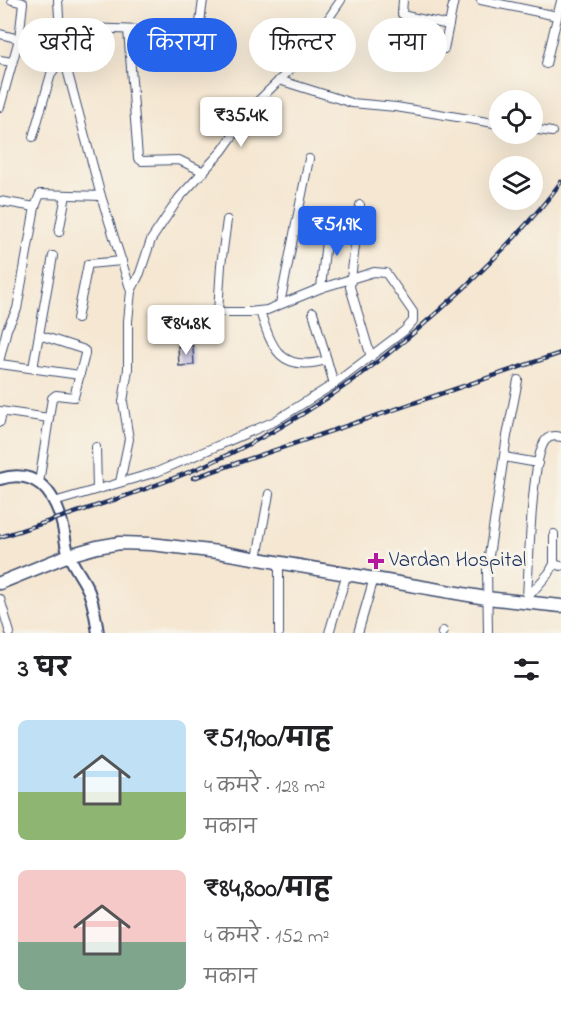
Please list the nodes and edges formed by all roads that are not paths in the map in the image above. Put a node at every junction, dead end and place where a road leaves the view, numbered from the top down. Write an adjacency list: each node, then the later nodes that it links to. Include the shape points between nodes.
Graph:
1 (12, 0): 9 (street)
2 (58, 0): 12 (street)
3 (203, 0): 13 (street)
4 (341, 0): 25 (street, via 310,47)
5 (403, 0): 14 (street, via 402,14)
6 (454, 0): 14 (street)
7 (481, 0): 10 (street)
8 (561, 1): 10 (street)
9 (23, 2): 11 (street)
10 (557, 16): 21 (street)
11 (21, 18)
12 (59, 18)
13 (201, 18)
14 (449, 25): 16 (street)
15 (0, 34): 17 (street)
16 (447, 35)
17 (18, 39)
18 (18, 42): 20 (street)
19 (0, 60): 20 (street)
20 (12, 62): 26 (street)
21 (546, 64)
22 (52, 72): 30 (street)
23 (68, 72): 34 (street)
24 (131, 72): 32 (street, via 138,158 179,160)
25 (279, 80): 27 (street, via 352,103); 32 (street, via 257,102)
26 (0, 107)
27 (489, 122)
28 (543, 131): 29 (street)
29 (552, 132)
30 (33, 137)
31 (309, 159): 46 (street)
32 (204, 172): 45 (street, via 178,198 152,240)
33 (66, 195): 34 (street); 37 (street, via 40,194); 40 (street)
34 (101, 196): 42 (street)
35 (0, 201): 37 (street)
36 (360, 205): 43 (street)
37 (36, 207): 52 (street, via 17,309)
38 (227, 220): 47 (street, via 218,312)
39 (328, 222): 44 (street)
40 (59, 232)
41 (52, 256): 50 (street)
42 (122, 261): 45 (street); 49 (street, via 88,264)
43 (351, 280): 44 (street); 51 (street); 51 (street, via 374,272 386,273 413,312 413,321 404,332)
44 (321, 288): 46 (street)
45 (130, 291): 67 (street, via 123,402 129,439)
46 (280, 304): 47 (street)
47 (260, 311): 53 (street, via 269,339 280,356 302,365)
48 (313, 312): 53 (street)
49 (77, 319)
50 (39, 335): 55 (street); 56 (street, via 85,351)
51 (371, 357): 58 (street)
52 (0, 358)
53 (327, 360): 58 (street)
54 (0, 364): 55 (street)
55 (33, 368): 56 (street)
56 (81, 375): 60 (street, via 74,397 54,395)
57 (518, 380): 64 (street)
58 (334, 384): 67 (street, via 275,421 157,472)
59 (1, 411): 60 (street); 61 (street)
60 (49, 418): 68 (street)
61 (0, 422)
62 (561, 437): 65 (street, via 550,436 545,440)
63 (96, 447): 69 (street)
64 (504, 457): 65 (street); 80 (street)
65 (538, 463): 82 (street)
66 (0, 479): 68 (street, via 17,474)
67 (120, 482): 69 (street)
68 (39, 483): 71 (street)
69 (97, 489): 71 (street)
70 (269, 494): 74 (street)
71 (54, 502): 73 (street)
72 (554, 534): 76 (street)
73 (69, 555): 74 (main road, via 120,543); 79 (main road); 85 (street, via 89,591)
74 (257, 558): 75 (main road)
75 (279, 562): 77 (main road); 86 (street)
76 (557, 565): 82 (street)
77 (347, 573): 78 (main road); 87 (street)
78 (374, 578): 80 (main road); 88 (street)
79 (0, 583)
80 (486, 598): 82 (main road); 89 (street)
81 (0, 599): 84 (street)
82 (525, 599): 83 (main road)
83 (561, 606)
84 (10, 633)
85 (98, 633)
86 (279, 633)
87 (329, 633)
88 (358, 633)
89 (488, 633)

